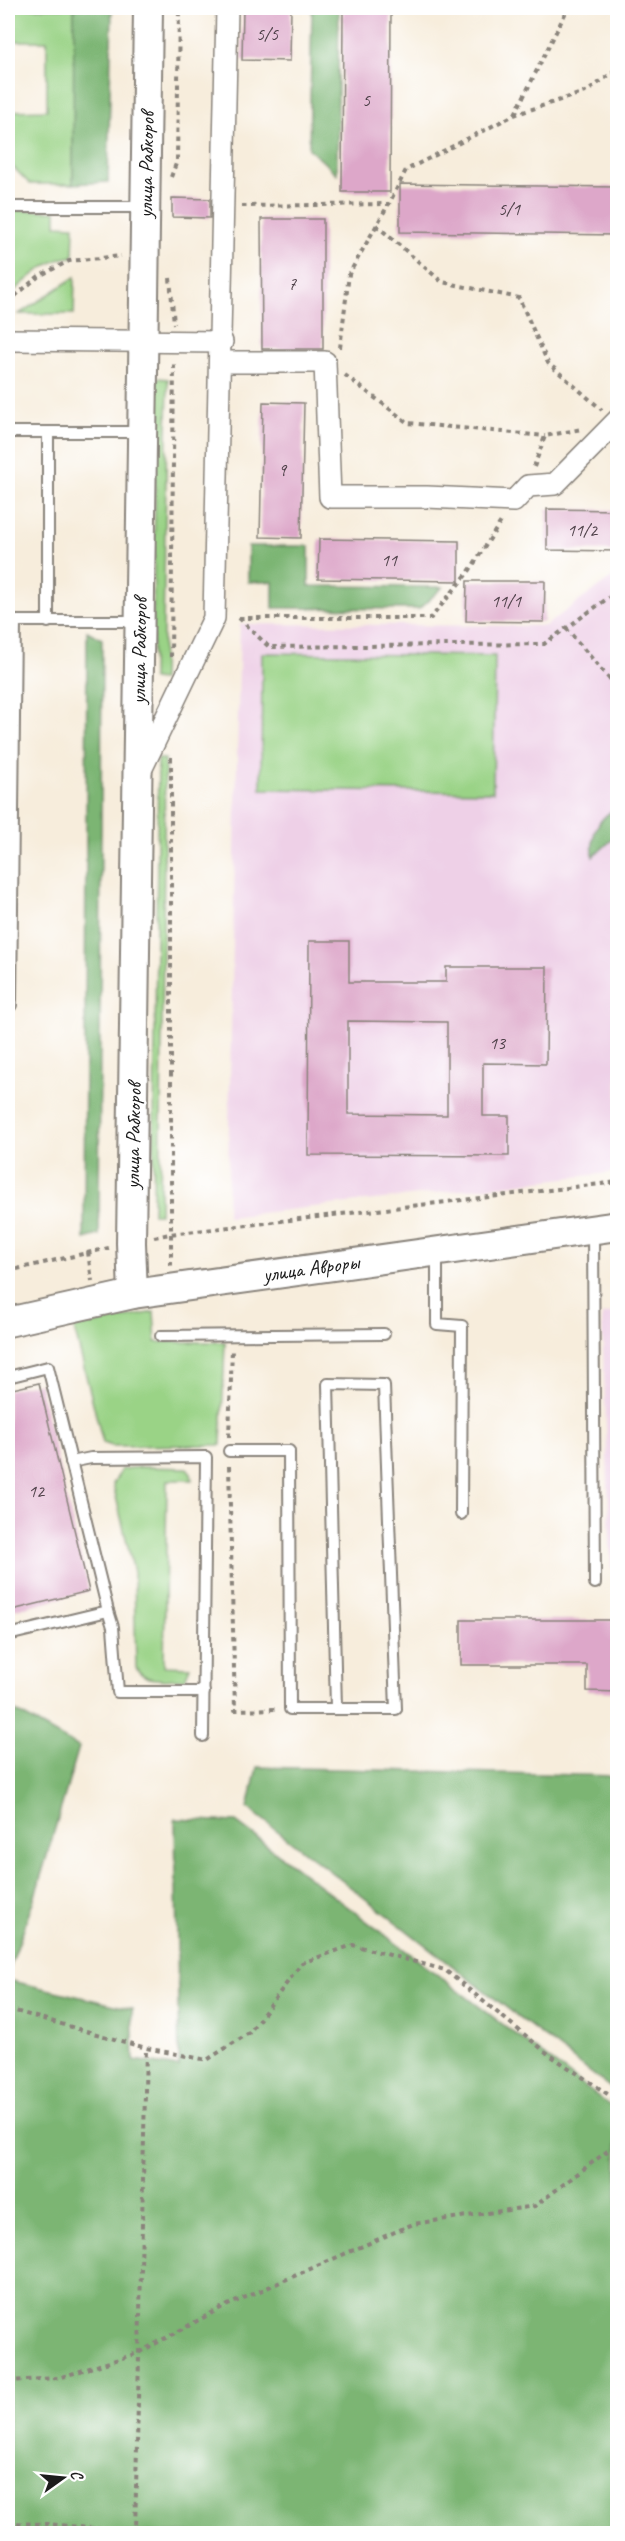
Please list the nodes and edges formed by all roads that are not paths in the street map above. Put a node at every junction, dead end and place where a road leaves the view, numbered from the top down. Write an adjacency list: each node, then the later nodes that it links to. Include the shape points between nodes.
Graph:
1 (148, 8): 4 (street, улица Рабкоров)
2 (227, 8): 7 (street)
3 (8, 207): 4 (lane)
4 (145, 207): 6 (street, улица Рабкоров)
5 (8, 340): 6 (street)
6 (143, 340): 7 (street, via 175,341); 11 (street, улица Рабкоров)
7 (221, 352): 8 (street, via 325,363 331,369 330,497 447,498 521,493 555,484); 15 (street, via 214,618)
8 (617, 421)
9 (8, 432): 10 (lane)
10 (48, 432): 11 (lane); 14 (lane)
11 (142, 432): 13 (street, улица Рабкоров)
12 (11, 621): 14 (lane); 16 (lane)
13 (140, 621): 14 (lane); 15 (street, улица Рабкоров)
14 (48, 622)
15 (137, 778): 19 (street, улица Рабкоров)
16 (8, 1009)
17 (605, 1228): 18 (street, улица Авроры); 27 (lane)
18 (437, 1250): 19 (street, улица Авроры); 26 (lane, via 437,1324 462,1326)
19 (132, 1294): 20 (street, улица Авроры)
20 (8, 1322)
21 (384, 1334): 22 (lane)
22 (161, 1336)
23 (8, 1377): 25 (lane, via 48,1367)
24 (229, 1450): 31 (lane, via 289,1451 290,1709)
25 (71, 1462): 28 (lane); 30 (lane, via 91,1458 206,1457)
26 (461, 1514)
27 (595, 1583)
28 (108, 1611): 29 (lane); 30 (lane, via 113,1627 118,1692)
29 (8, 1635)
30 (204, 1692): 32 (lane)
31 (336, 1708): 31 (lane, via 328,1384 384,1384 396,1708)
32 (203, 1736)

